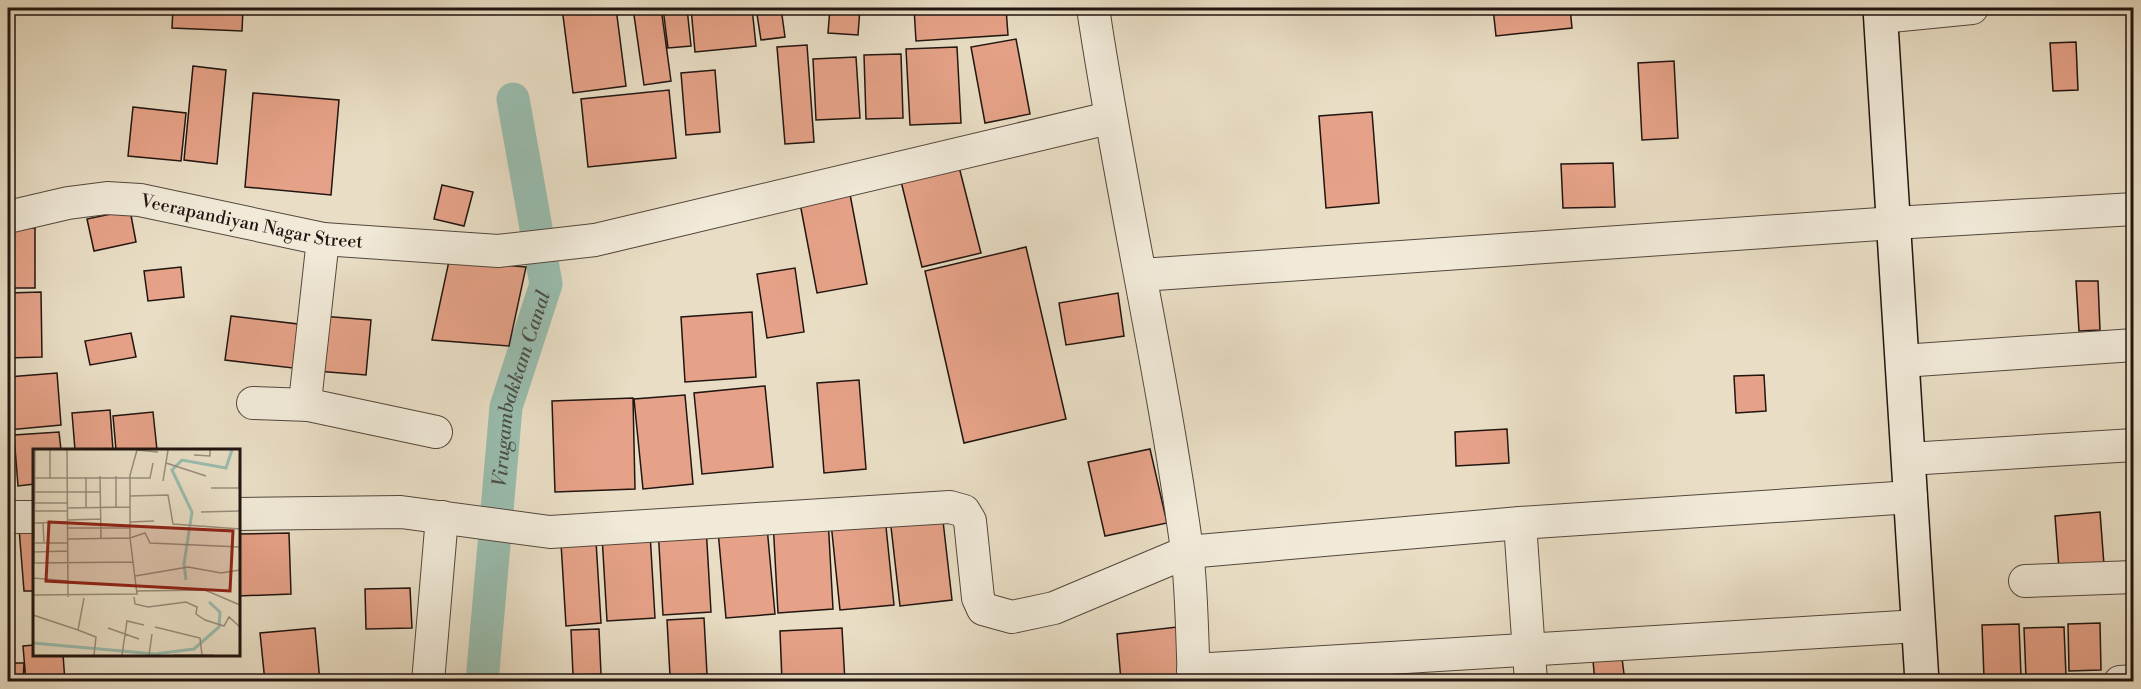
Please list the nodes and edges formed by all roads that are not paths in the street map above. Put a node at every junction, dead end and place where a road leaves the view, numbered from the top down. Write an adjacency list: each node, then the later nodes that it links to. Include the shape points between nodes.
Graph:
1 (1093, 8): 4 (street)
2 (1972, 8): 3 (street)
3 (1880, 12): 7 (street)
4 (1109, 118): 8 (street, Veerapandiyan Nagar Street, via 595,240 498,251); 9 (street)
5 (2133, 209): 7 (street)
6 (8, 217): 8 (street, Veerapandiyan Nagar Street, via 68,203 108,198 140,200)
7 (1894, 223): 9 (street); 11 (street)
8 (323, 239): 13 (street, via 306,393)
9 (1141, 275): 23 (street)
10 (2133, 345): 11 (street)
11 (1902, 361): 16 (street)
12 (253, 404): 13 (street)
13 (309, 405): 14 (street)
14 (436, 432)
15 (2133, 446): 16 (street)
16 (1908, 459): 17 (street)
17 (1911, 497): 22 (street); 26 (street)
18 (240, 514): 21 (street, via 401,512)
19 (8, 517): 20 (street)
20 (33, 517)
21 (454, 518): 23 (street, via 550,532 950,507 964,511 970,521 978,598 983,609 1012,617 1054,608); 29 (street)
22 (1521, 522): 23 (street); 27 (street)
23 (1187, 552): 28 (street)
24 (2133, 577): 25 (street)
25 (2025, 581)
26 (1918, 626): 27 (street); 31 (street)
27 (1529, 650): 28 (street); 30 (street)
28 (1194, 676)
29 (428, 681)
30 (1531, 681)
31 (1922, 681)
32 (2120, 681): 33 (street)
33 (2133, 681)

